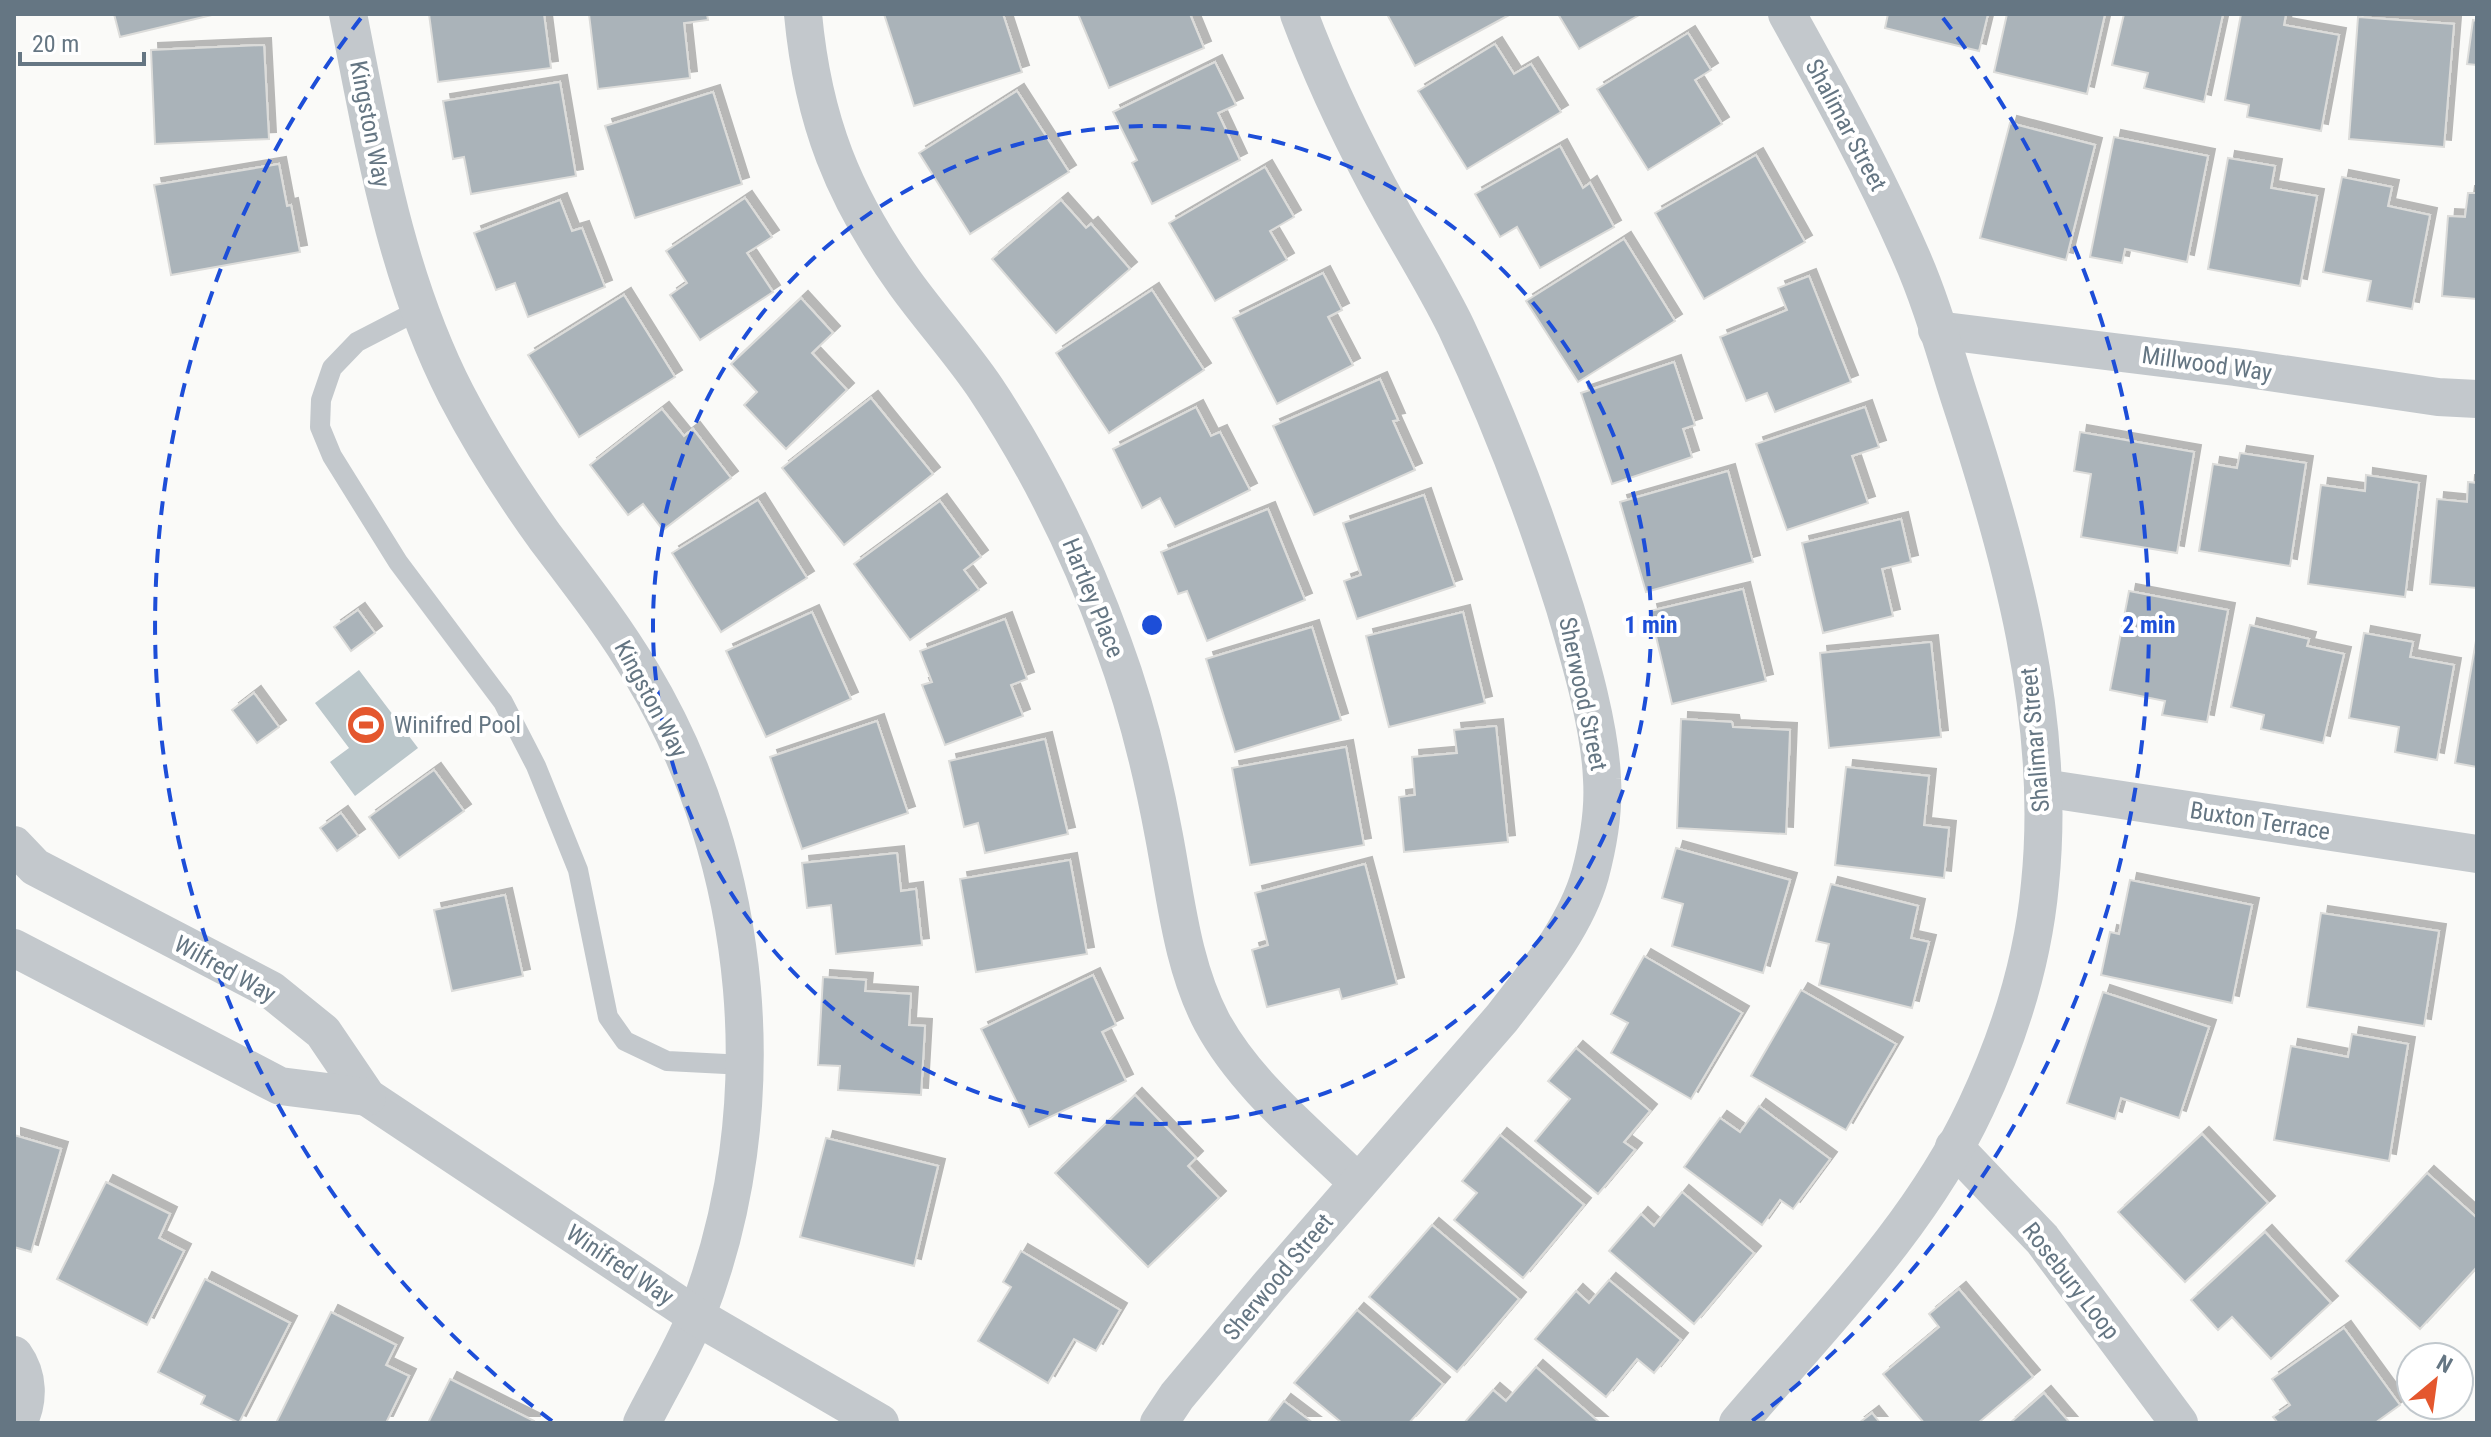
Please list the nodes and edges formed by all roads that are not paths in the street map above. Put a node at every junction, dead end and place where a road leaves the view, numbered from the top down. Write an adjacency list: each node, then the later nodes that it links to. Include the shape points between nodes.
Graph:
1 (348, 14): 5 (street, Kingston Way, via 383,190)
2 (803, 14): 15 (street, Hartley Place, via 821,121 843,178 870,231 987,391 1022,451 1074,547 1114,644 1142,734 1195,986 1238,1064)
3 (1299, 14): 15 (street, Sherwood Street, via 1374,181 1455,327 1536,517 1574,640 1602,779 1599,834 1589,878 1569,924 1502,1018)
4 (1787, 14): 6 (street, Shalimar Street, via 1880,189 1913,259)
5 (419, 310): 12 (street, Kingston Way, via 455,392 494,461 644,676 681,750 712,832 730,906 743,984); 12 (lane, via 357,342 332,368 321,400 320,427 332,456 398,562 503,702 536,766 578,870 608,1017 625,1041 667,1061)
6 (1937, 330): 7 (street, Millwood Way); 8 (street, Shalimar Street, via 1984,472 2015,593 2035,697)
7 (2477, 399)
8 (2043, 788): 10 (street, Buxton Terrace); 14 (street, Shalimar Street, via 2040,883 2027,964 2004,1041)
9 (14, 845): 13 (street, Wilfred Way, via 35,867 271,990 323,1032)
10 (2477, 854)
11 (14, 948): 13 (street, via 280,1086)
12 (745, 1065): 16 (street, Kingston Way, via 732,1198)
13 (367, 1097): 16 (street, Winifred Way)
14 (1954, 1147): 22 (street, Shalimar Street, via 1897,1236); 23 (street, Rosebury Loop, via 2042,1239)
15 (1358, 1183): 21 (street, Sherwood Street)
16 (696, 1316): 19 (street, Kingston Way); 20 (street, Winifred Way)
17 (14, 1355): 18 (street, via 26,1382)
18 (21, 1422)
19 (642, 1423)
20 (880, 1423)
21 (1159, 1423)
22 (1738, 1423)
23 (2179, 1423)

